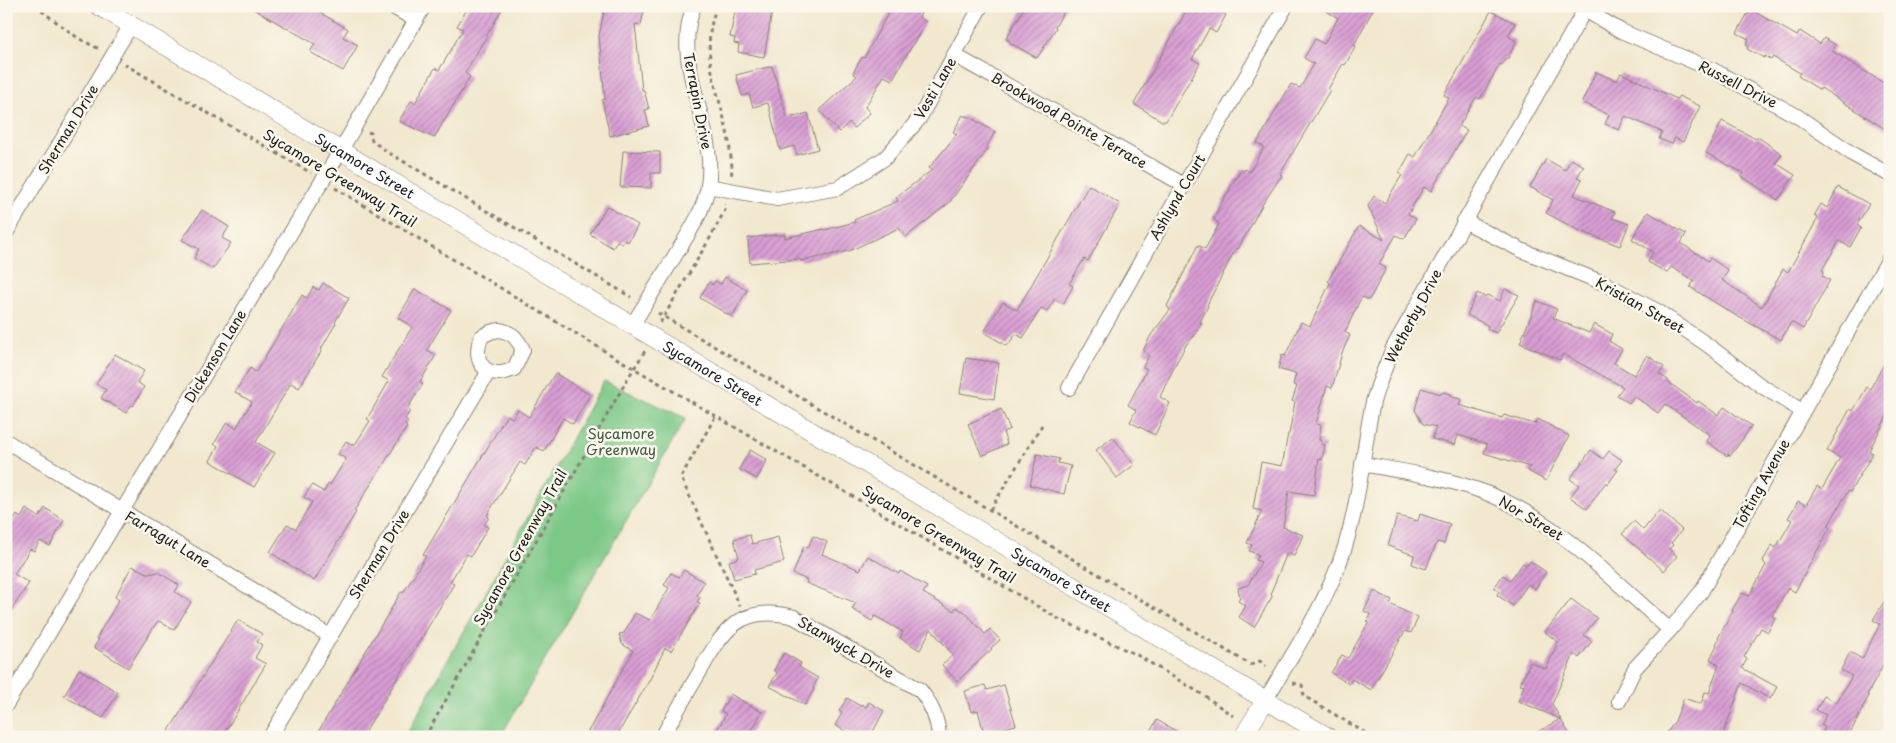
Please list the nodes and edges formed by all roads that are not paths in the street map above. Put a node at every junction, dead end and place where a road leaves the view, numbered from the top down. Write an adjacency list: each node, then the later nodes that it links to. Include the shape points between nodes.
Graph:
1 (99, 6): 9 (street, Sycamore Street)
2 (391, 6): 8 (street)
3 (424, 6): 8 (street, Dickenson Lane)
4 (694, 6): 14 (street, Terrapin Drive, via 687,42 689,66 709,155)
5 (981, 6): 10 (street, Vesti Lane)
6 (1286, 6): 13 (street, Ashlynd Court)
7 (1583, 8): 12 (street, Russell Drive, via 1622,30 1713,70 1797,116); 15 (street, Wetherby Drive)
8 (416, 20): 11 (street, Dickenson Lane)
9 (131, 26): 11 (street, Sycamore Street); 16 (street, Sherman Drive)
10 (954, 55): 13 (street, Brookwood Pointe Terrace); 14 (street, Vesti Lane, via 919,119 886,158 838,188 777,200)
11 (341, 150): 18 (street, Sycamore Street); 24 (street, Dickenson Lane)
12 (1890, 175)
13 (1184, 185): 20 (street, Ashlynd Court)
14 (708, 186): 18 (street, Terrapin Drive, via 700,213)
15 (1464, 221): 21 (street, Kristian Street, via 1521,250 1606,284 1659,312 1760,385); 23 (street, Wetherby Drive, via 1393,348 1382,374)
16 (6, 233)
17 (1890, 257): 21 (street, Tofting Avenue)
18 (632, 325): 27 (street, Sycamore Street)
19 (489, 371): 26 (street, Sherman Drive)
20 (1069, 388)
21 (1802, 411): 25 (street, Tofting Avenue, via 1701,592)
22 (6, 441): 24 (street, Farragut Lane)
23 (1362, 464): 25 (street, Nor Street, via 1450,480 1514,506 1572,544); 27 (street, Wetherby Drive, via 1351,528 1332,584)
24 (122, 511): 26 (street, Farragut Lane); 29 (street, Dickenson Lane)
25 (1670, 630): 28 (street, Tofting Avenue, via 1635,668)
26 (330, 636): 30 (street, Sherman Drive)
27 (1266, 699): 33 (street); 34 (street, Sycamore Street)
28 (1619, 701)
29 (6, 706)
30 (270, 737)
31 (662, 737): 32 (street, Stanwyck Drive, via 718,641 730,627 762,613 794,617 920,690 931,704)
32 (939, 737)
33 (1243, 737)
34 (1328, 737)

